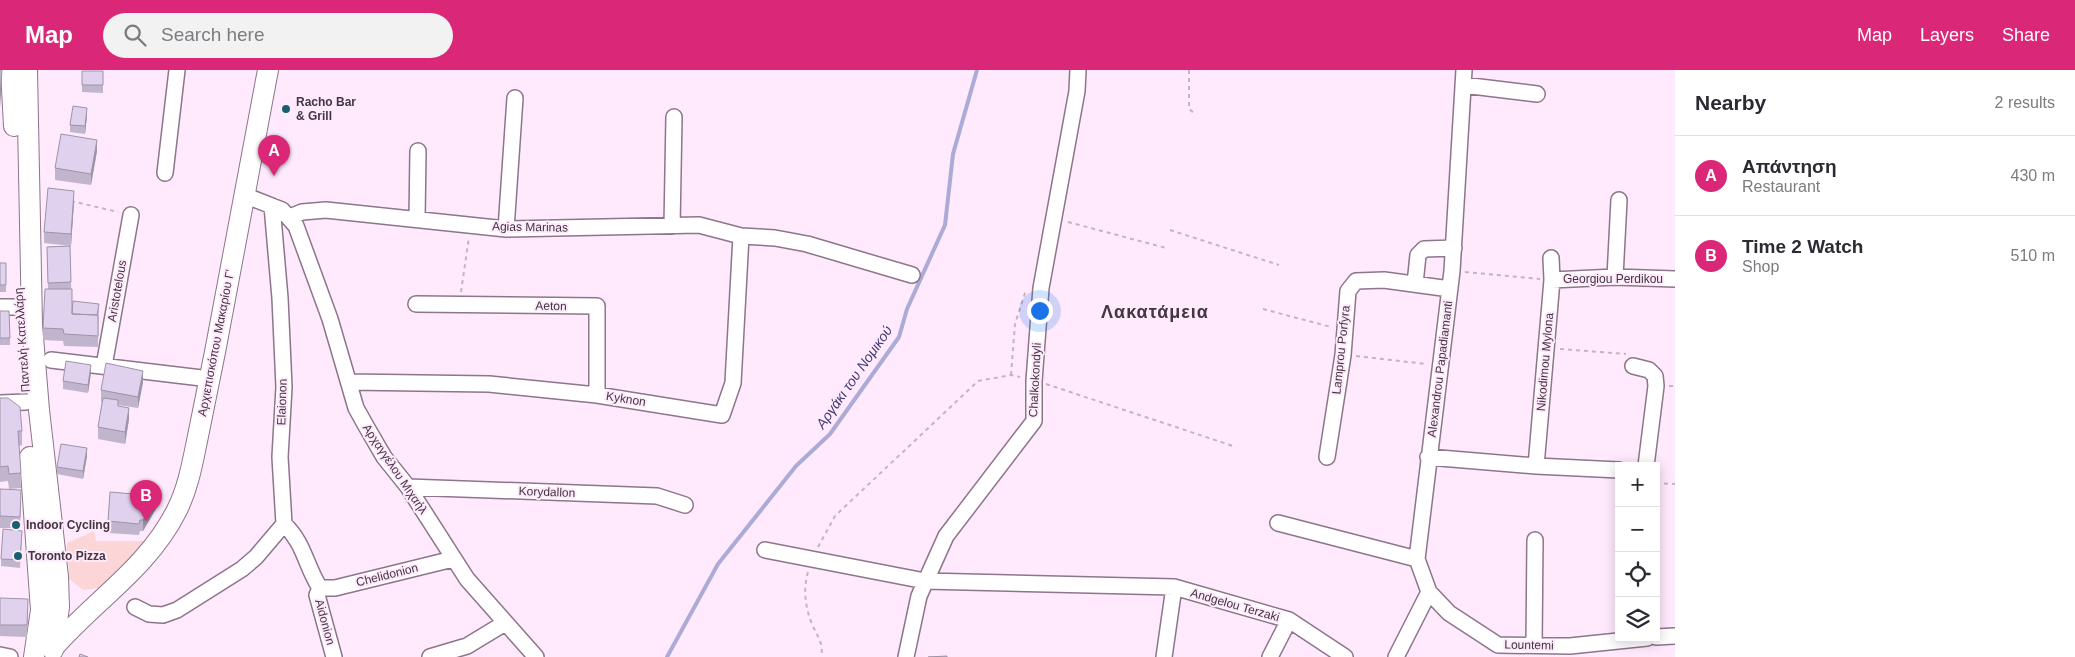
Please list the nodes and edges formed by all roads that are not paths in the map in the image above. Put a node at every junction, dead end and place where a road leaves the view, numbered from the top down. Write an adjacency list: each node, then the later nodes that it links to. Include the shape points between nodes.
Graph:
1 (11, 70): 30 (main road, Παντελή Κατελλάρη)
2 (26, 70): 58 (main road, Παντελή Κατελλάρη, via 32,326 58,577)
3 (178, 70): 11 (street)
4 (268, 70): 12 (main road, Αρχιεπισκόπου Μακαρίου Γ')
5 (1078, 70): 52 (street, Chalkokondyli, via 1077,91 1041,288 1034,421 946,536)
6 (1464, 78): 7 (street); 21 (street, Alexandrou Papadiamanti)
7 (1537, 94)
8 (515, 98): 19 (street)
9 (674, 117): 18 (street)
10 (418, 151): 17 (street)
11 (165, 172)
12 (244, 195): 14 (street); 34 (main road, Αρχιεπισκόπου Μακαρίου Γ')
13 (1619, 200): 24 (street)
14 (272, 206): 16 (street); 47 (street, Elaionon, via 284,387 280,457)
15 (131, 215): 32 (street, Aristotelous)
16 (290, 217): 17 (street, Agias Marinas, via 302,212 326,210); 35 (street, Αρχαγγέλου Μιχαήλ, via 330,319)
17 (417, 219): 19 (street, Agias Marinas)
18 (672, 226): 19 (street, Agias Marinas); 20 (street, Agias Marinas, via 699,225)
19 (506, 229)
20 (742, 236): 23 (street, Agias Marinas, via 807,244); 36 (street, Kyknon, via 733,383 722,415)
21 (1454, 248): 27 (street, via 1424,249 1418,255); 28 (street, Alexandrou Papadiamanti)
22 (1551, 258): 26 (street, Nikodimou Mylona)
23 (912, 275)
24 (1615, 277): 25 (street, Georgiou Perdikou); 26 (street, Georgiou Perdikou)
25 (1675, 279)
26 (1552, 280): 42 (street, Nikodimou Mylona)
27 (1414, 284): 28 (street, Lamprou Porfyra); 39 (street, Lamprou Porfyra, via 1356,281 1348,291 1343,355)
28 (1450, 289): 40 (street, Alexandrou Papadiamanti)
29 (416, 304): 36 (street, Aeton, via 597,306)
30 (9, 307): 37 (main road, Παντελή Κατελλάρη)
31 (51, 360): 32 (street)
32 (104, 366): 34 (street)
33 (1633, 366): 41 (street, via 1649,370 1655,376)
34 (210, 379): 56 (main road, Αρχιεπισκόπου Μακαρίου Γ', via 187,487 177,510 160,538)
35 (349, 382): 36 (street, Kyknon, via 489,384); 44 (street, Αρχαγγέλου Μιχαήλ, via 356,408 366,426)
36 (597, 395)
37 (26, 402): 38 (street); 58 (main road, Παντελή Κατελλάρη)
38 (0, 403)
39 (1327, 457)
40 (1428, 457): 42 (street); 51 (street, Alexandrou Papadiamanti)
41 (1646, 462)
42 (1536, 466): 43 (street)
43 (1615, 470)
44 (408, 488): 45 (street, Korydallon, via 657,496); 50 (street, Αρχαγγέλου Μιχαήλ)
45 (685, 505)
46 (1278, 523): 51 (street)
47 (284, 524): 54 (street, via 297,536); 57 (street, via 242,569 177,610 163,615 149,614)
48 (1535, 540): 64 (street)
49 (765, 550): 52 (street, Andgelou Terzaki)
50 (453, 559): 54 (street, Chelidonion, via 335,588); 60 (street, Αρχαγγέλου Μιχαήλ, via 466,579)
51 (1417, 559): 55 (street, Alexandrou Papadiamanti)
52 (926, 581): 53 (street, Andgelou Terzaki); 73 (street, Chalkokondyli, via 919,596)
53 (1174, 587): 59 (street, Andgelou Terzaki); 74 (street)
54 (320, 588): 70 (street, Aidonion, via 317,595)
55 (1430, 592): 64 (street, Lountemi, via 1449,614 1498,645); 77 (street)
56 (112, 594): 58 (main road); 66 (main road, Αρχιεπισκόπου Μακαρίου Γ', via 73,626)
57 (135, 607)
58 (50, 608): 66 (main road, Αρχιεπισκόπου Μακαρίου Γ'); 69 (main road)
59 (1289, 620): 75 (street); 76 (street, Andgelou Terzaki)
60 (505, 623): 71 (street, via 467,646); 72 (street, Αρχαγγέλου Μιχαήλ)
61 (1675, 636): 62 (street, Lountemi)
62 (1660, 637)
63 (1629, 642): 65 (street, Lountemi)
64 (1534, 645): 65 (street, Lountemi)
65 (1572, 651)
66 (53, 652)
67 (0, 656): 68 (street)
68 (10, 657)
69 (34, 657)
70 (334, 657)
71 (430, 657)
72 (536, 657)
73 (906, 657)
74 (1164, 657)
75 (1270, 657)
76 (1345, 657)
77 (1396, 657)

